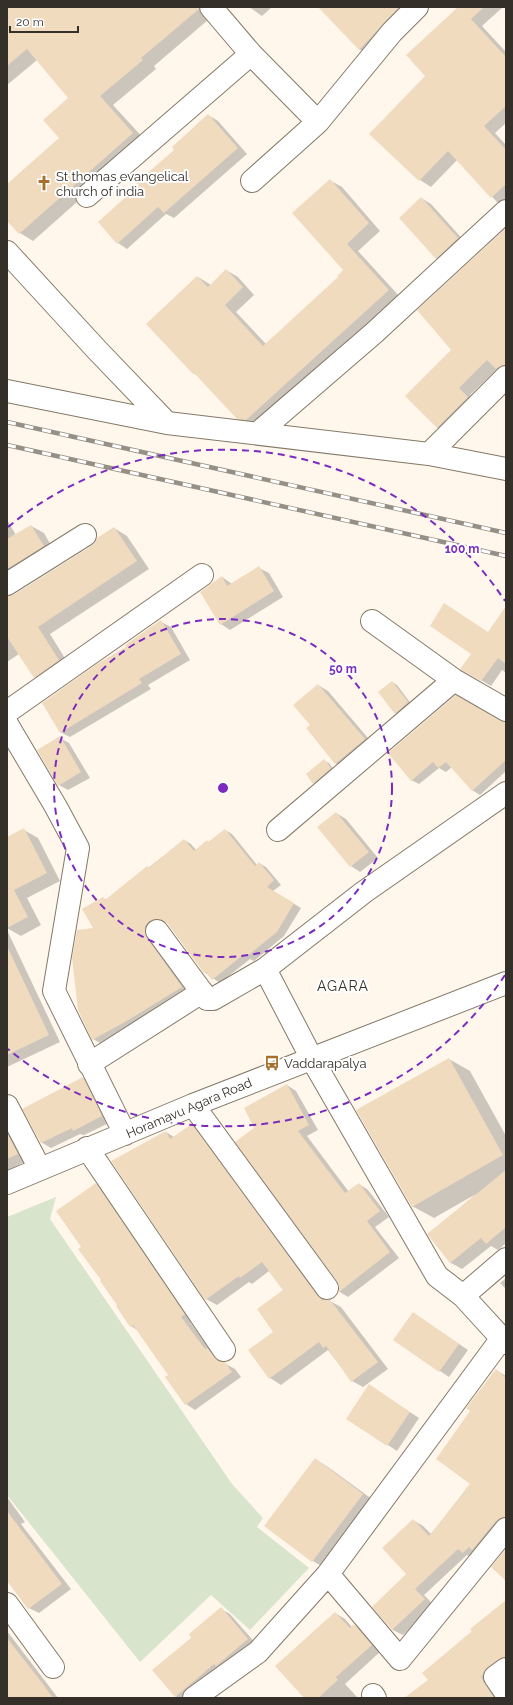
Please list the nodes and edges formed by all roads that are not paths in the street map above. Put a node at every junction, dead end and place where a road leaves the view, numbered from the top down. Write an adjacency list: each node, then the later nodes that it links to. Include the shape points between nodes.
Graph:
1 (211, 7): 3 (street)
2 (417, 7): 4 (street, via 392,32)
3 (251, 54): 4 (street); 6 (street)
4 (318, 122): 5 (street)
5 (252, 181)
6 (87, 196)
7 (506, 211): 12 (street, via 374,333)
8 (7, 252): 11 (street)
9 (506, 377): 13 (street)
10 (7, 391): 11 (street)
11 (167, 423): 12 (street)
12 (258, 433): 13 (street)
13 (429, 454): 14 (street)
14 (506, 470)
15 (85, 535): 17 (street)
16 (202, 575): 21 (street)
17 (7, 584)
18 (372, 621): 19 (street)
19 (454, 680): 20 (street); 24 (street)
20 (503, 702)
21 (7, 712)
22 (7, 724): 30 (street, via 78,848 54,991)
23 (506, 793): 26 (street, via 364,892)
24 (278, 830)
25 (157, 931): 28 (street)
26 (264, 969): 28 (street, via 213,999 208,999); 29 (street)
27 (506, 984): 29 (street, Horamavu Agara Road)
28 (202, 992): 30 (street)
29 (312, 1059): 31 (street, Horamavu Agara Road); 39 (street, via 436,1276)
30 (89, 1064): 33 (street)
31 (193, 1105): 33 (street, Horamavu Agara Road); 38 (street)
32 (7, 1106): 35 (street)
33 (125, 1134): 34 (street, Horamavu Agara Road)
34 (87, 1148): 35 (street, Horamavu Agara Road); 41 (street)
35 (40, 1168): 36 (street, Horamavu Agara Road)
36 (7, 1183)
37 (506, 1258): 39 (street)
38 (327, 1288)
39 (463, 1296): 40 (street)
40 (504, 1341): 43 (street)
41 (224, 1350)
42 (506, 1529): 43 (street, via 400,1659)
43 (328, 1574): 48 (street, via 258,1652)
44 (7, 1604): 45 (street)
45 (53, 1667)
46 (506, 1669): 47 (street, via 495,1677)
47 (506, 1692)
48 (194, 1698)

